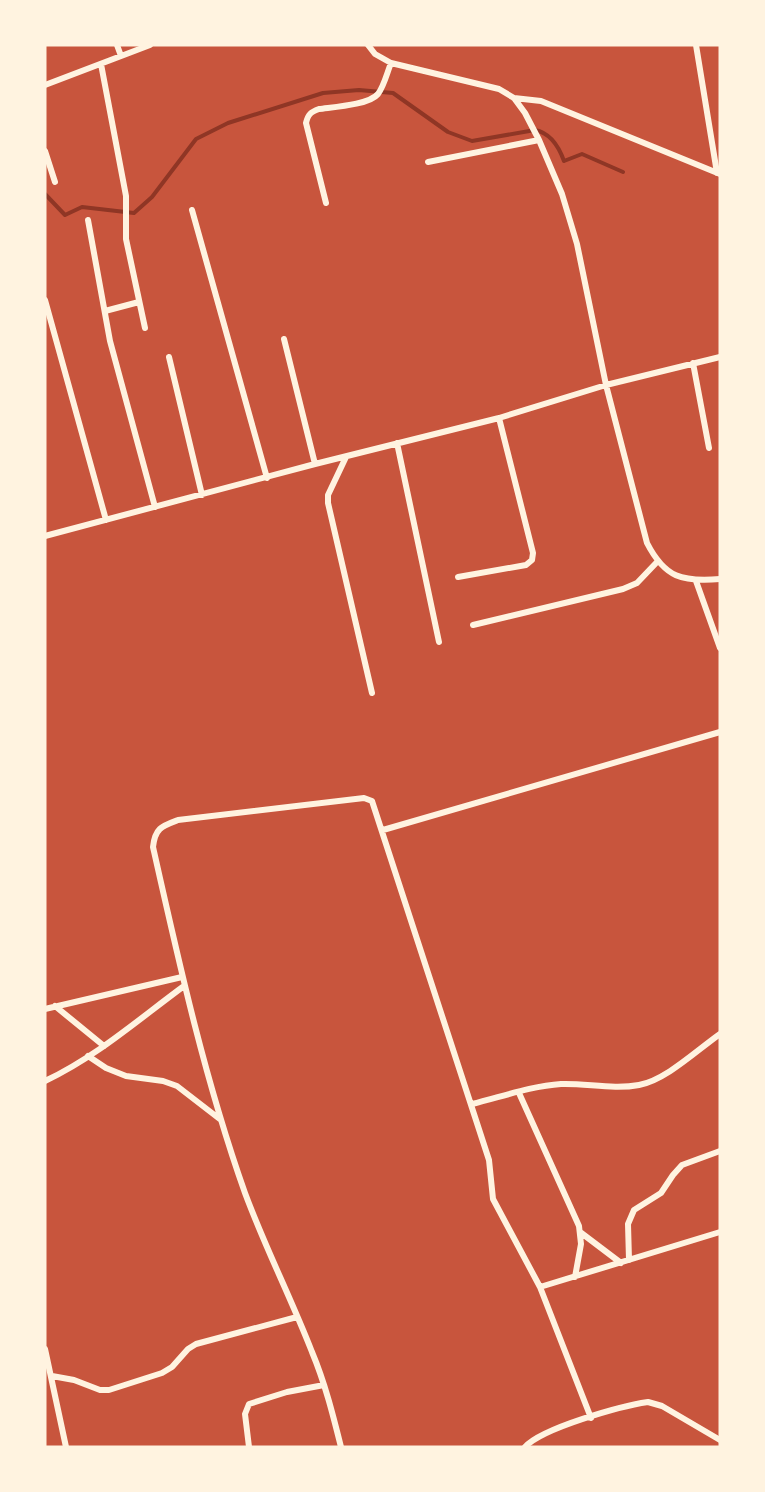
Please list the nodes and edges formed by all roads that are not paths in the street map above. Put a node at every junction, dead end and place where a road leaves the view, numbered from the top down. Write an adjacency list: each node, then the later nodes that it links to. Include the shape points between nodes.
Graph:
1 (117, 45): 5 (street)
2 (150, 45): 5 (street)
3 (368, 45): 6 (street)
4 (696, 45): 13 (street)
5 (121, 56): 7 (street)
6 (391, 63): 9 (street, via 499,89); 15 (street, via 380,92 367,101 319,109 308,117 306,123)
7 (101, 64): 8 (street); 19 (street, via 127,203 126,239)
8 (45, 85)
9 (514, 98): 10 (street); 13 (street, via 541,101)
10 (539, 140): 12 (street); 26 (street, via 562,194 577,244)
11 (45, 151): 14 (street)
12 (428, 162)
13 (719, 173)
14 (55, 182)
15 (326, 203)
16 (192, 210): 32 (street)
17 (88, 220): 20 (street)
18 (45, 300): 35 (street)
19 (139, 302): 20 (street); 21 (street)
20 (105, 311): 34 (street)
21 (145, 328)
22 (284, 339): 31 (street)
23 (170, 357): 33 (street)
24 (720, 357): 25 (street)
25 (693, 363): 26 (street); 29 (street)
26 (606, 385): 27 (street); 37 (street, via 647,543)
27 (499, 418): 28 (street); 38 (street, via 532,560 526,565)
28 (397, 443): 30 (street); 42 (street)
29 (709, 448)
30 (346, 457): 31 (street); 44 (street, via 327,495)
31 (315, 464): 32 (street)
32 (267, 478): 33 (street)
33 (202, 495): 34 (street)
34 (155, 507): 35 (street)
35 (106, 520): 36 (street)
36 (45, 536)
37 (657, 562): 40 (street, via 674,575); 41 (street, via 637,584 623,589)
38 (458, 577)
39 (720, 579): 40 (street)
40 (696, 581): 43 (street)
41 (473, 625)
42 (439, 642)
43 (720, 648)
44 (372, 693)
45 (720, 732): 46 (street)
46 (383, 830): 47 (street, via 375,805 364,798 178,820 162,827 154,836 153,847); 56 (street)
47 (182, 976): 48 (street); 49 (street)
48 (184, 986): 52 (street); 57 (street)
49 (55, 1006): 50 (street); 52 (street)
50 (45, 1009)
51 (720, 1034): 55 (street, via 666,1073 639,1085 563,1084)
52 (104, 1046): 53 (street)
53 (88, 1056): 54 (street); 57 (street, via 126,1076 177,1086)
54 (45, 1080)
55 (519, 1093): 56 (street); 59 (street)
56 (472, 1104): 64 (street, via 489,1160 493,1199)
57 (222, 1120): 65 (street, via 257,1225)
58 (720, 1151): 61 (street, via 682,1165 661,1193 634,1210 628,1224)
59 (580, 1232): 62 (street); 63 (street)
60 (720, 1232): 61 (street)
61 (628, 1260): 62 (street)
62 (621, 1263): 63 (street)
63 (576, 1277): 64 (street)
64 (540, 1287): 69 (street)
65 (297, 1317): 67 (street, via 196,1344 162,1373 109,1390); 68 (street)
66 (45, 1349): 67 (street)
67 (52, 1376): 71 (street)
68 (324, 1385): 72 (street, via 247,1406); 73 (street)
69 (591, 1418): 70 (street, via 655,1403); 74 (street, via 543,1433)
70 (720, 1440)
71 (66, 1447)
72 (249, 1447)
73 (341, 1447)
74 (525, 1447)

